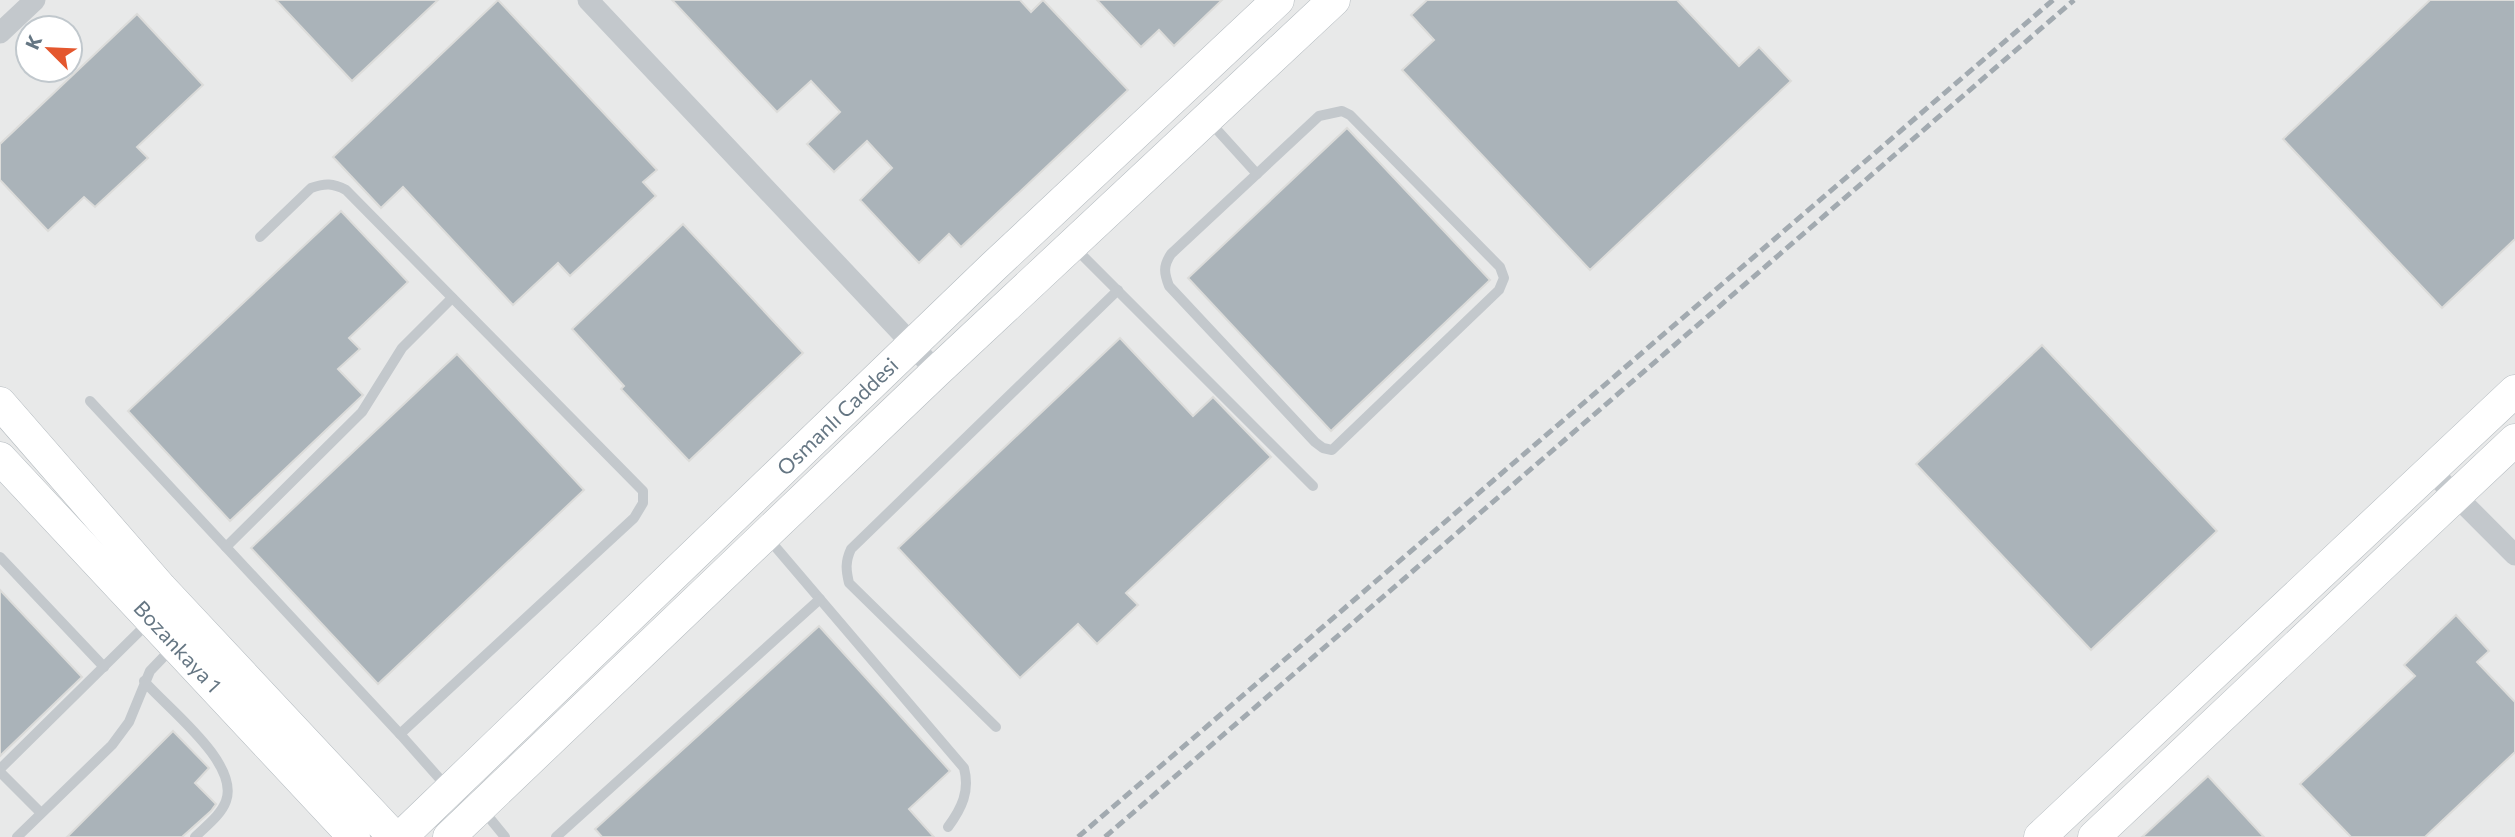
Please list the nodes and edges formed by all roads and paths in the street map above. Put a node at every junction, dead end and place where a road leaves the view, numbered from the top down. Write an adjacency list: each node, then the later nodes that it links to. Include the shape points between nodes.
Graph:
1 (35, 0): 5 (street)
2 (588, 0): 14 (street)
3 (1278, 0): 6 (street, Osmanlı Caddesi)
4 (1334, 0): 7 (street)
5 (0, 33)
6 (1206, 68): 7 (street); 14 (street, Osmanlı Caddesi)
7 (1231, 97): 8 (street)
8 (1207, 118): 9 (lane); 11 (street)
9 (1257, 174): 9 (lane, via 1319,116 1342,111 1500,267 1504,278 1499,290 1332,450 1314,442 1169,286 1164,274 1171,254)
10 (260, 237): 13 (lane, via 302,195 333,183 346,190)
11 (1073, 245): 12 (lane); 15 (street)
12 (1118, 290): 22 (lane); 33 (lane, via 850,549 847,557 849,583)
13 (452, 298): 25 (lane, via 402,348 362,412); 34 (lane, via 642,491 643,503 634,518)
14 (913, 345): 15 (street); 36 (street, Osmanlı Caddesi)
15 (936, 372): 24 (street)
16 (2515, 391): 21 (street)
17 (90, 401): 25 (lane)
18 (0, 403): 20 (street)
19 (2515, 440): 23 (street)
20 (9, 450): 29 (street, Bozankaya 1); 40 (street, via 160,588)
21 (2430, 470): 23 (street); 48 (street)
22 (1313, 486)
23 (2455, 495): 26 (street); 49 (street)
24 (766, 535): 28 (lane); 37 (street)
25 (226, 547): 34 (lane)
26 (2515, 555)
27 (0, 557): 31 (lane)
28 (820, 599): 39 (lane, via 964,768 965,799); 47 (lane)
29 (151, 620): 30 (street, Bozankaya 1); 31 (lane)
30 (174, 645): 32 (lane); 40 (street, Bozankaya 1)
31 (104, 667): 35 (lane)
32 (144, 681): 38 (lane, via 129,722 112,745); 42 (lane, via 211,751 227,778 226,803)
33 (996, 727)
34 (400, 734): 36 (lane)
35 (0, 770): 38 (lane)
36 (450, 791): 44 (street, Osmanlı Caddesi)
37 (481, 808): 45 (street); 46 (lane)
38 (41, 813): 41 (lane)
39 (948, 827)
40 (353, 829): 43 (street)
41 (17, 837)
42 (195, 837)
43 (394, 837)
44 (401, 837)
45 (449, 837)
46 (505, 837)
47 (555, 837)
48 (2040, 837)
49 (2094, 837)

